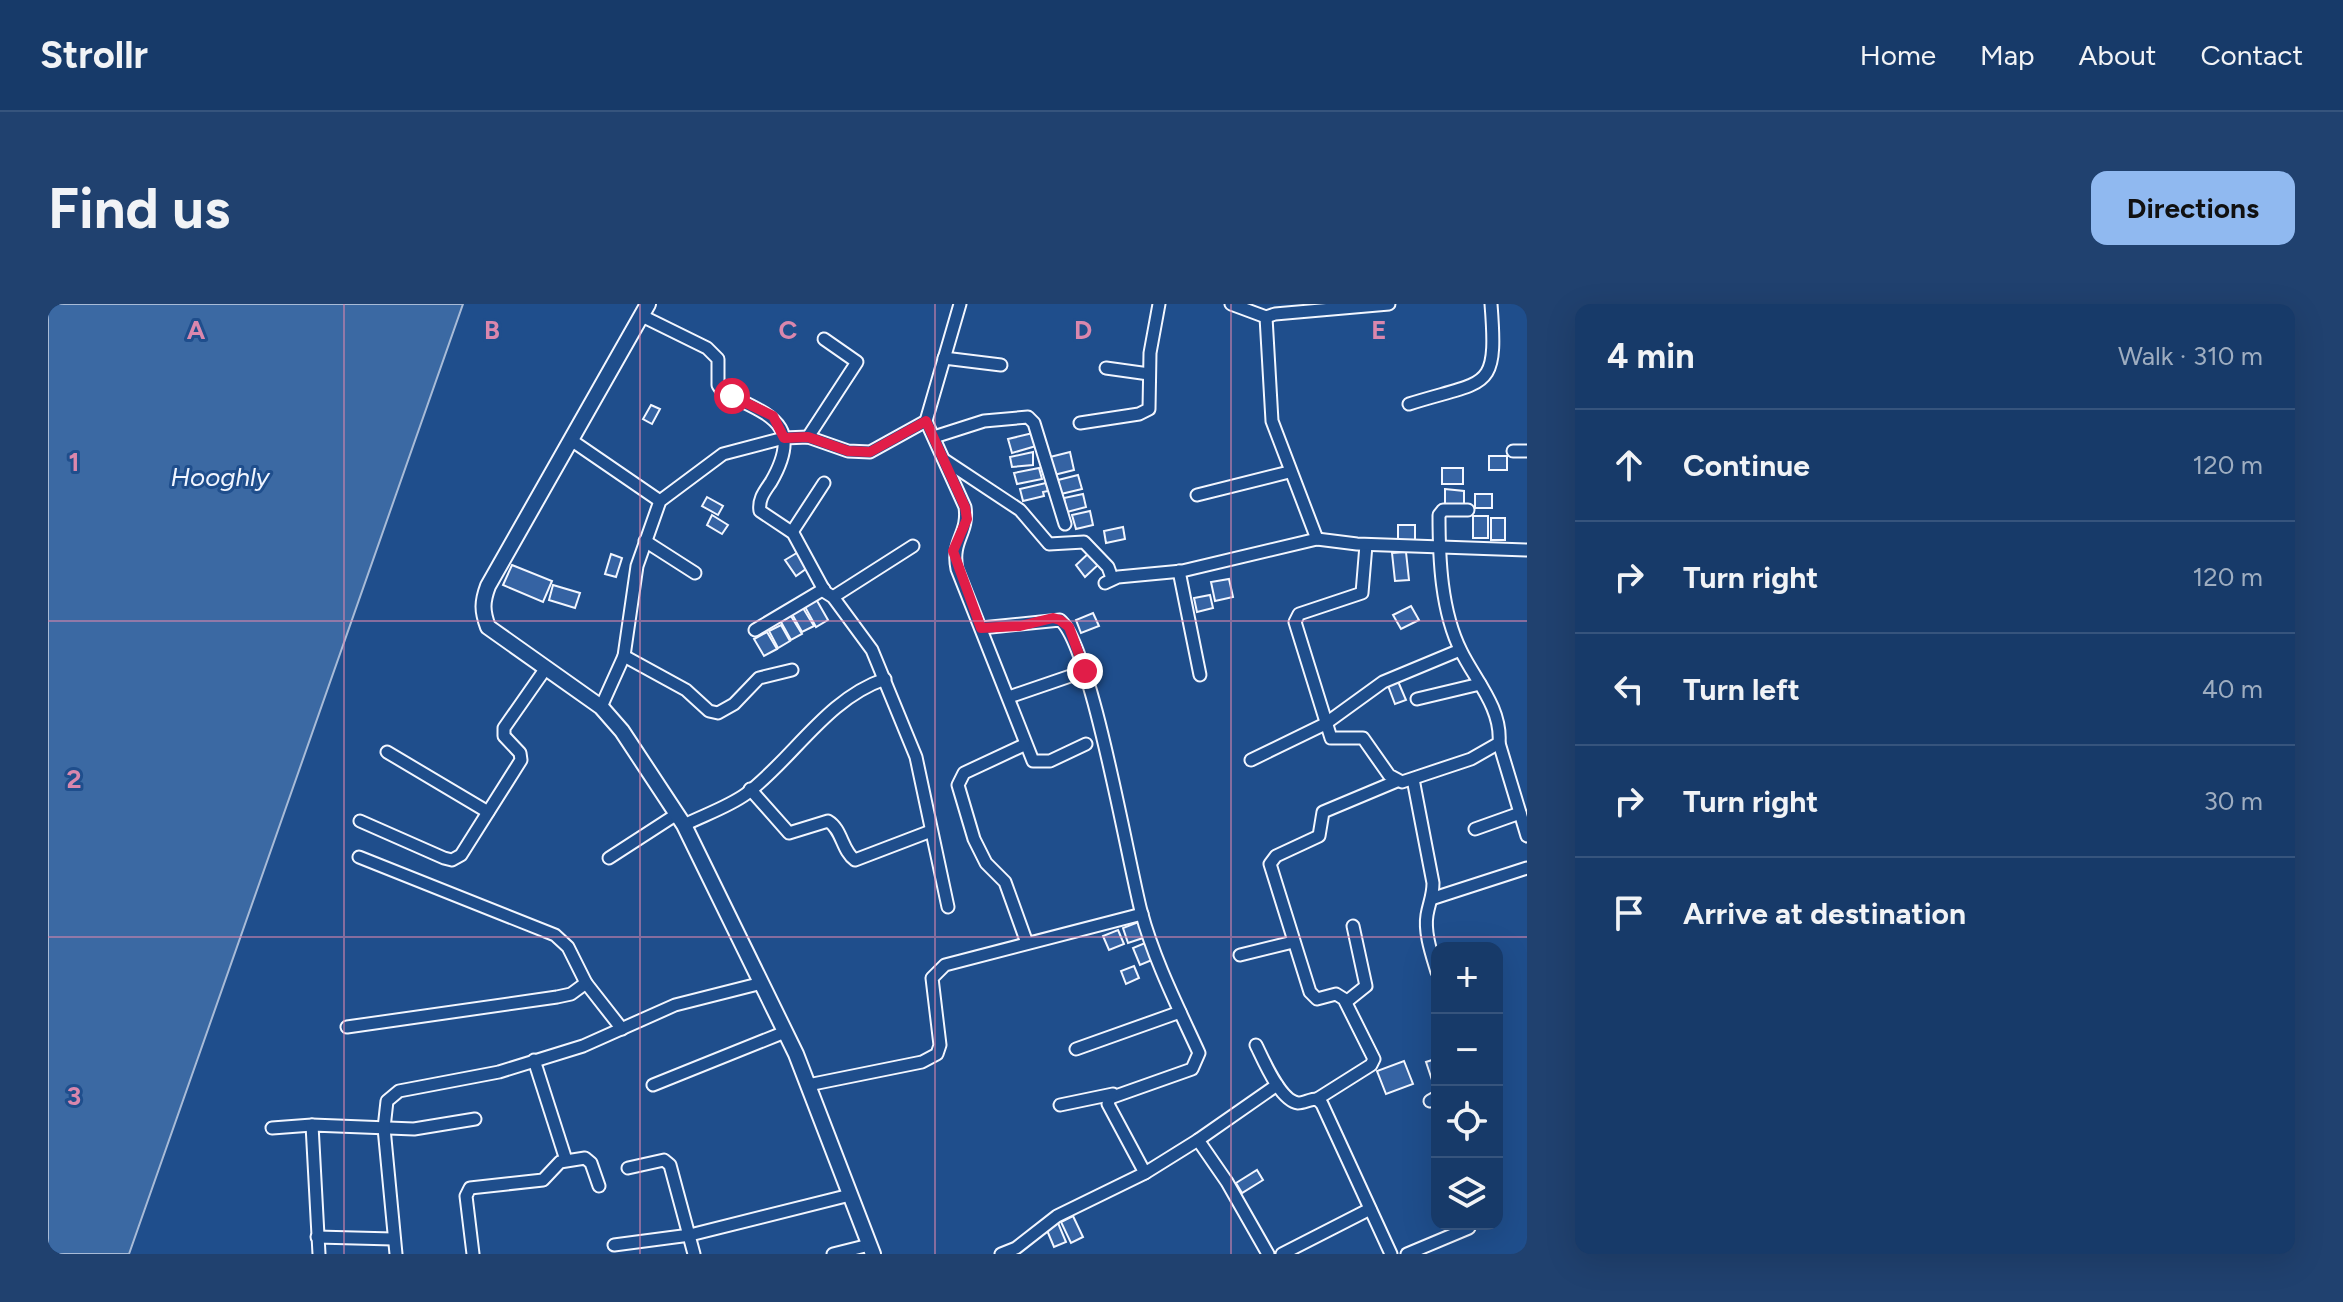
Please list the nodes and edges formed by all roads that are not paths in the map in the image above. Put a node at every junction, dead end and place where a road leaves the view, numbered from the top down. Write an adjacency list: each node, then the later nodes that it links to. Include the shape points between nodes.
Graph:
1 (960, 304): 9 (street)
2 (1159, 304): 12 (street)
3 (1231, 304): 7 (street)
4 (1389, 304): 7 (street)
5 (1491, 304): 13 (street, via 1495,353 1488,374 1479,382)
6 (645, 310): 18 (street, via 707,348 718,359 722,391 773,416); 19 (street)
7 (1266, 317): 23 (street, via 1272,421)
8 (824, 339): 16 (street, via 857,362)
9 (944, 358): 10 (street); 14 (street)
10 (1001, 365)
11 (1106, 368): 12 (street)
12 (1149, 374): 15 (street, via 1146,412)
13 (1409, 404)
14 (926, 421): 16 (street, via 870,452 848,451); 17 (street)
15 (1080, 423)
16 (808, 437): 18 (street)
17 (934, 437): 22 (street); 28 (street, via 984,421 1028,417)
18 (784, 438): 26 (street, via 723,454); 29 (street, via 777,472 759,507)
19 (571, 440): 26 (street); 43 (street, via 482,602 488,627)
20 (1513, 451): 21 (street)
21 (1527, 451)
22 (944, 459): 36 (street, via 1020,510 1049,544 1084,542 1108,567 1108,581); 39 (street, via 967,519 953,551)
23 (1289, 472): 25 (street); 30 (street)
24 (824, 483): 29 (street)
25 (1197, 495)
26 (660, 501): 31 (street)
27 (1468, 510): 34 (street, via 1440,512)
28 (1065, 524)
29 (792, 532): 38 (street)
30 (1317, 539): 32 (street); 36 (street)
31 (645, 541): 37 (street); 42 (street)
32 (1366, 545): 34 (street); 52 (street, via 1362,593 1296,617 1301,651)
33 (913, 546): 38 (street)
34 (1439, 547): 35 (street); 41 (street, via 1444,593)
35 (1527, 550)
36 (1179, 571): 46 (street)
37 (695, 573)
38 (828, 593): 40 (street); 47 (street, via 872,650)
39 (981, 628): 45 (street, via 1060,620 1069,627); 49 (street)
40 (755, 630)
41 (1460, 650): 48 (street); 52 (street, via 1383,682)
42 (624, 656): 44 (street, via 718,713 759,678); 51 (street)
43 (546, 668): 51 (street); 61 (street, via 504,728 521,760)
44 (792, 670)
45 (1085, 671): 49 (street); 73 (street)
46 (1200, 675)
47 (885, 679): 60 (street, via 824,718); 66 (street, via 916,757)
48 (1480, 684): 50 (street); 53 (street, via 1491,704)
49 (1009, 697): 55 (street)
50 (1417, 699)
51 (601, 707): 63 (street)
52 (1325, 724): 57 (street); 59 (street, via 1335,739 1363,738)
53 (1499, 743): 58 (street); 62 (street)
54 (1086, 744): 55 (street, via 1041,762 1033,761)
55 (1024, 745): 76 (street, via 964,773 958,785 974,839 986,863 1005,882)
56 (387, 752): 61 (street)
57 (1251, 760)
58 (1413, 779): 59 (street); 71 (street)
59 (1397, 781): 75 (street, via 1323,812 1319,836 1271,860)
60 (750, 789): 63 (street); 66 (street, via 789,833 828,821 834,824 855,860)
61 (488, 812): 64 (street, via 461,855 452,860)
62 (1520, 813): 65 (street); 67 (street)
63 (680, 819): 69 (street); 80 (street)
64 (360, 821)
65 (1475, 829)
66 (931, 831): 72 (street)
67 (1527, 836)
68 (359, 857): 79 (street, via 555,935 568,947)
69 (609, 858)
70 (1527, 868): 71 (street)
71 (1434, 898): 77 (street, via 1427,915)
72 (948, 907)
73 (1142, 914): 76 (street); 82 (street)
74 (1353, 926): 81 (street, via 1366,986)
75 (1293, 942): 78 (street); 81 (street, via 1314,998 1336,994)
76 (1027, 943): 90 (street, via 933,973 940,1045 930,1059)
77 (1431, 953)
78 (1240, 955)
79 (586, 983): 83 (street, via 557,997); 84 (street)
80 (762, 983): 84 (street, via 675,1005); 85 (street)
81 (1346, 1002): 93 (street, via 1373,1063)
82 (1180, 1012): 87 (street); 92 (street, via 1199,1053 1196,1066)
83 (347, 1027)
84 (622, 1029): 88 (street)
85 (785, 1032): 89 (street); 90 (street)
86 (1256, 1045): 91 (street)
87 (1076, 1049)
88 (534, 1060): 98 (street, via 399,1091 387,1101); 100 (street)
89 (653, 1085)
90 (808, 1085): 104 (street)
91 (1277, 1085): 93 (street, via 1295,1102); 99 (street)
92 (1113, 1094): 94 (street); 102 (street, via 1108,1104)
93 (1317, 1099): 105 (street)
94 (1060, 1105)
95 (475, 1119): 98 (street)
96 (312, 1125): 97 (street); 98 (street); 108 (street)
97 (272, 1128)
98 (384, 1128): 109 (street)
99 (1198, 1140): 102 (street); 118 (street)
100 (566, 1160): 103 (street, via 589,1160); 114 (street, via 551,1167 543,1180 470,1188 466,1196)
101 (628, 1168): 107 (street, via 669,1163)
102 (1145, 1173): 117 (street, via 1057,1216)
103 (599, 1186)
104 (850, 1195): 107 (street); 111 (street)
105 (1370, 1209): 119 (street); 120 (street)
106 (1464, 1230): 121 (street)
107 (690, 1235): 110 (street); 115 (street)
108 (317, 1237): 109 (street); 112 (street)
109 (393, 1239): 113 (street)
110 (614, 1245)
111 (871, 1249): 116 (street)
112 (319, 1254)
113 (396, 1254)
114 (473, 1254)
115 (694, 1254)
116 (833, 1254)
117 (1001, 1254)
118 (1268, 1254)
119 (1282, 1254)
120 (1391, 1254)
121 (1407, 1254)

